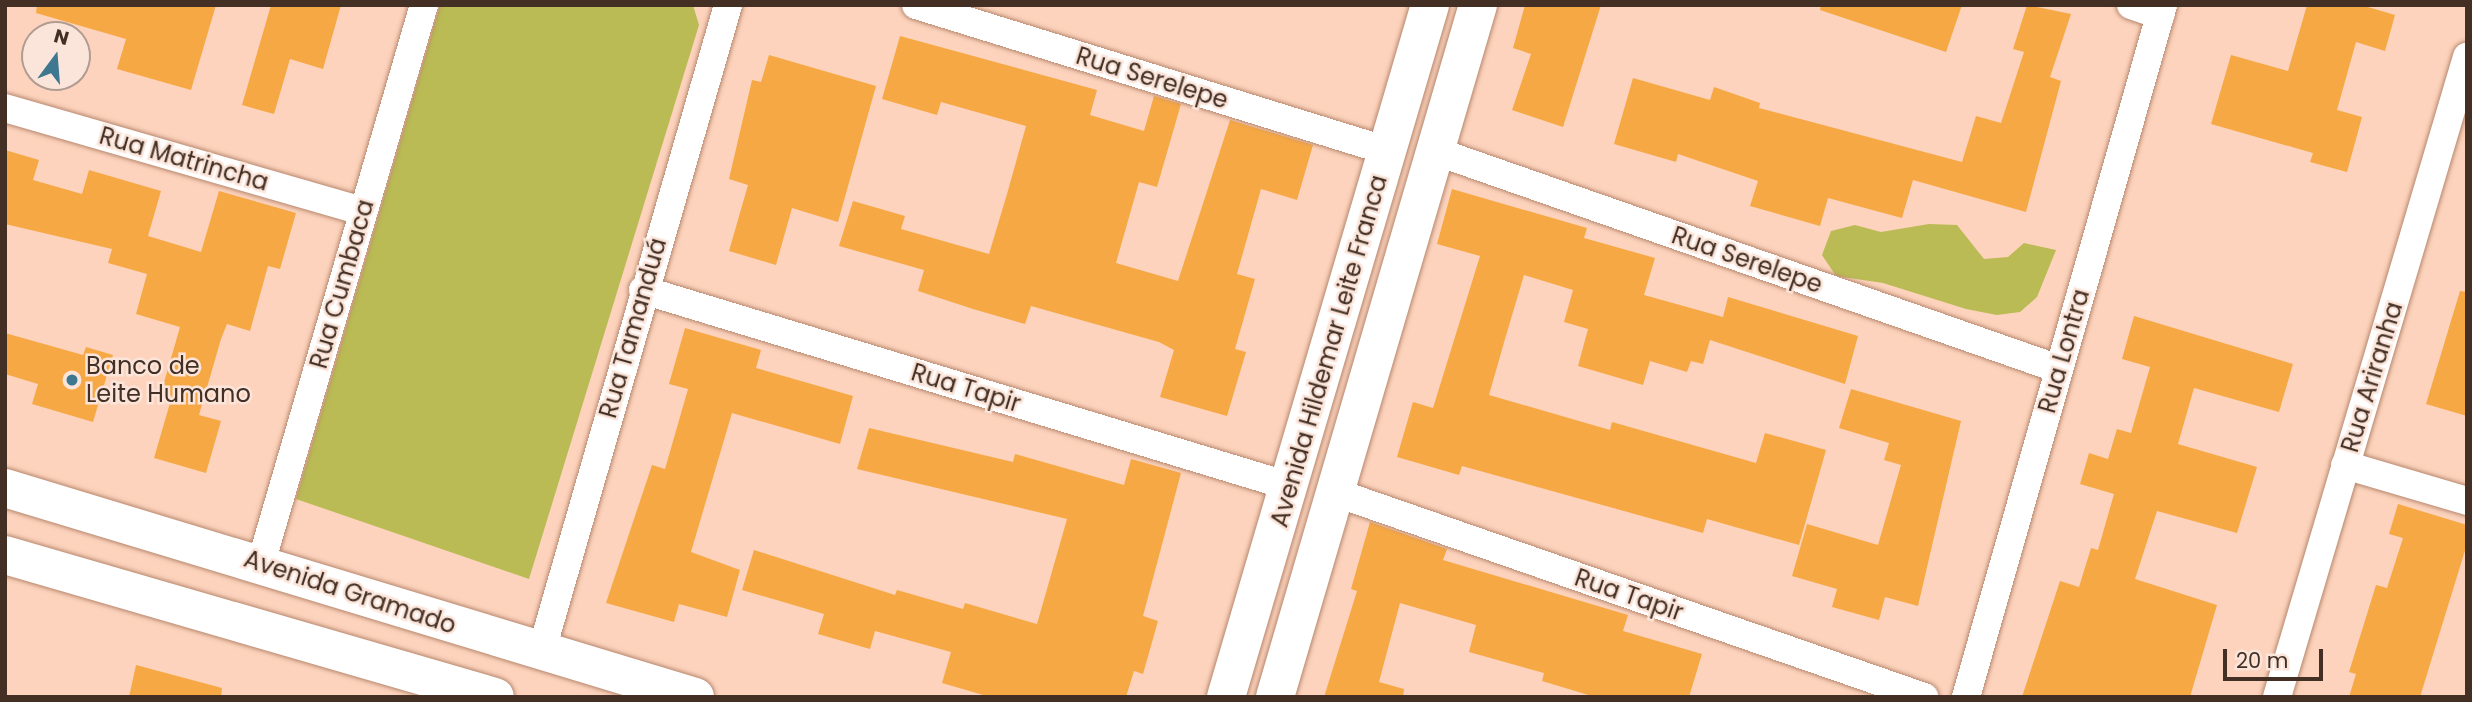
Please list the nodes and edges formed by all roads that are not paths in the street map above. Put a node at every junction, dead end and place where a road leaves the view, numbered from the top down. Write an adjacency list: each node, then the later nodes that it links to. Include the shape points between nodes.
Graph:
1 (424, 5): 13 (street, Rua Cumbaca)
2 (728, 5): 14 (street, Rua Tamanduá)
3 (916, 5): 11 (street, Rua Serelepe)
4 (1430, 5): 11 (street, Avenida Hildemar Leite Franca)
5 (1478, 5): 12 (street, Avenida Hildemar Leite Franca)
6 (2131, 5): 7 (street)
7 (2161, 10): 15 (street, Rua Lontra)
8 (2467, 57): 10 (street, Rua Ariranha)
9 (5, 108): 13 (street, Rua Matrincha)
10 (2456, 130): 16 (street, Rua Ariranha)
11 (1388, 151): 17 (street, Avenida Hildemar Leite Franca)
12 (1435, 151): 15 (street, Rua Serelepe); 19 (street, Avenida Hildemar Leite Franca)
13 (363, 211): 22 (street, Rua Cumbaca)
14 (643, 290): 17 (street, Rua Tapir); 23 (street, Rua Tamanduá)
15 (2059, 369): 29 (street, Rua Lontra)
16 (2346, 465): 20 (street); 30 (street, Rua Ariranha)
17 (1289, 486): 26 (street, Avenida Hildemar Leite Franca)
18 (5, 488): 22 (street, Avenida Gramado)
19 (1334, 492): 27 (street, Avenida Hildemar Leite Franca); 28 (street, Rua Tapir)
20 (2467, 501)
21 (5, 555): 24 (street)
22 (261, 563): 23 (street, Avenida Gramado)
23 (541, 653): 25 (street, Avenida Gramado)
24 (495, 697)
25 (695, 697)
26 (1226, 697)
27 (1275, 697)
28 (1924, 697)
29 (1965, 697)
30 (2277, 697)

